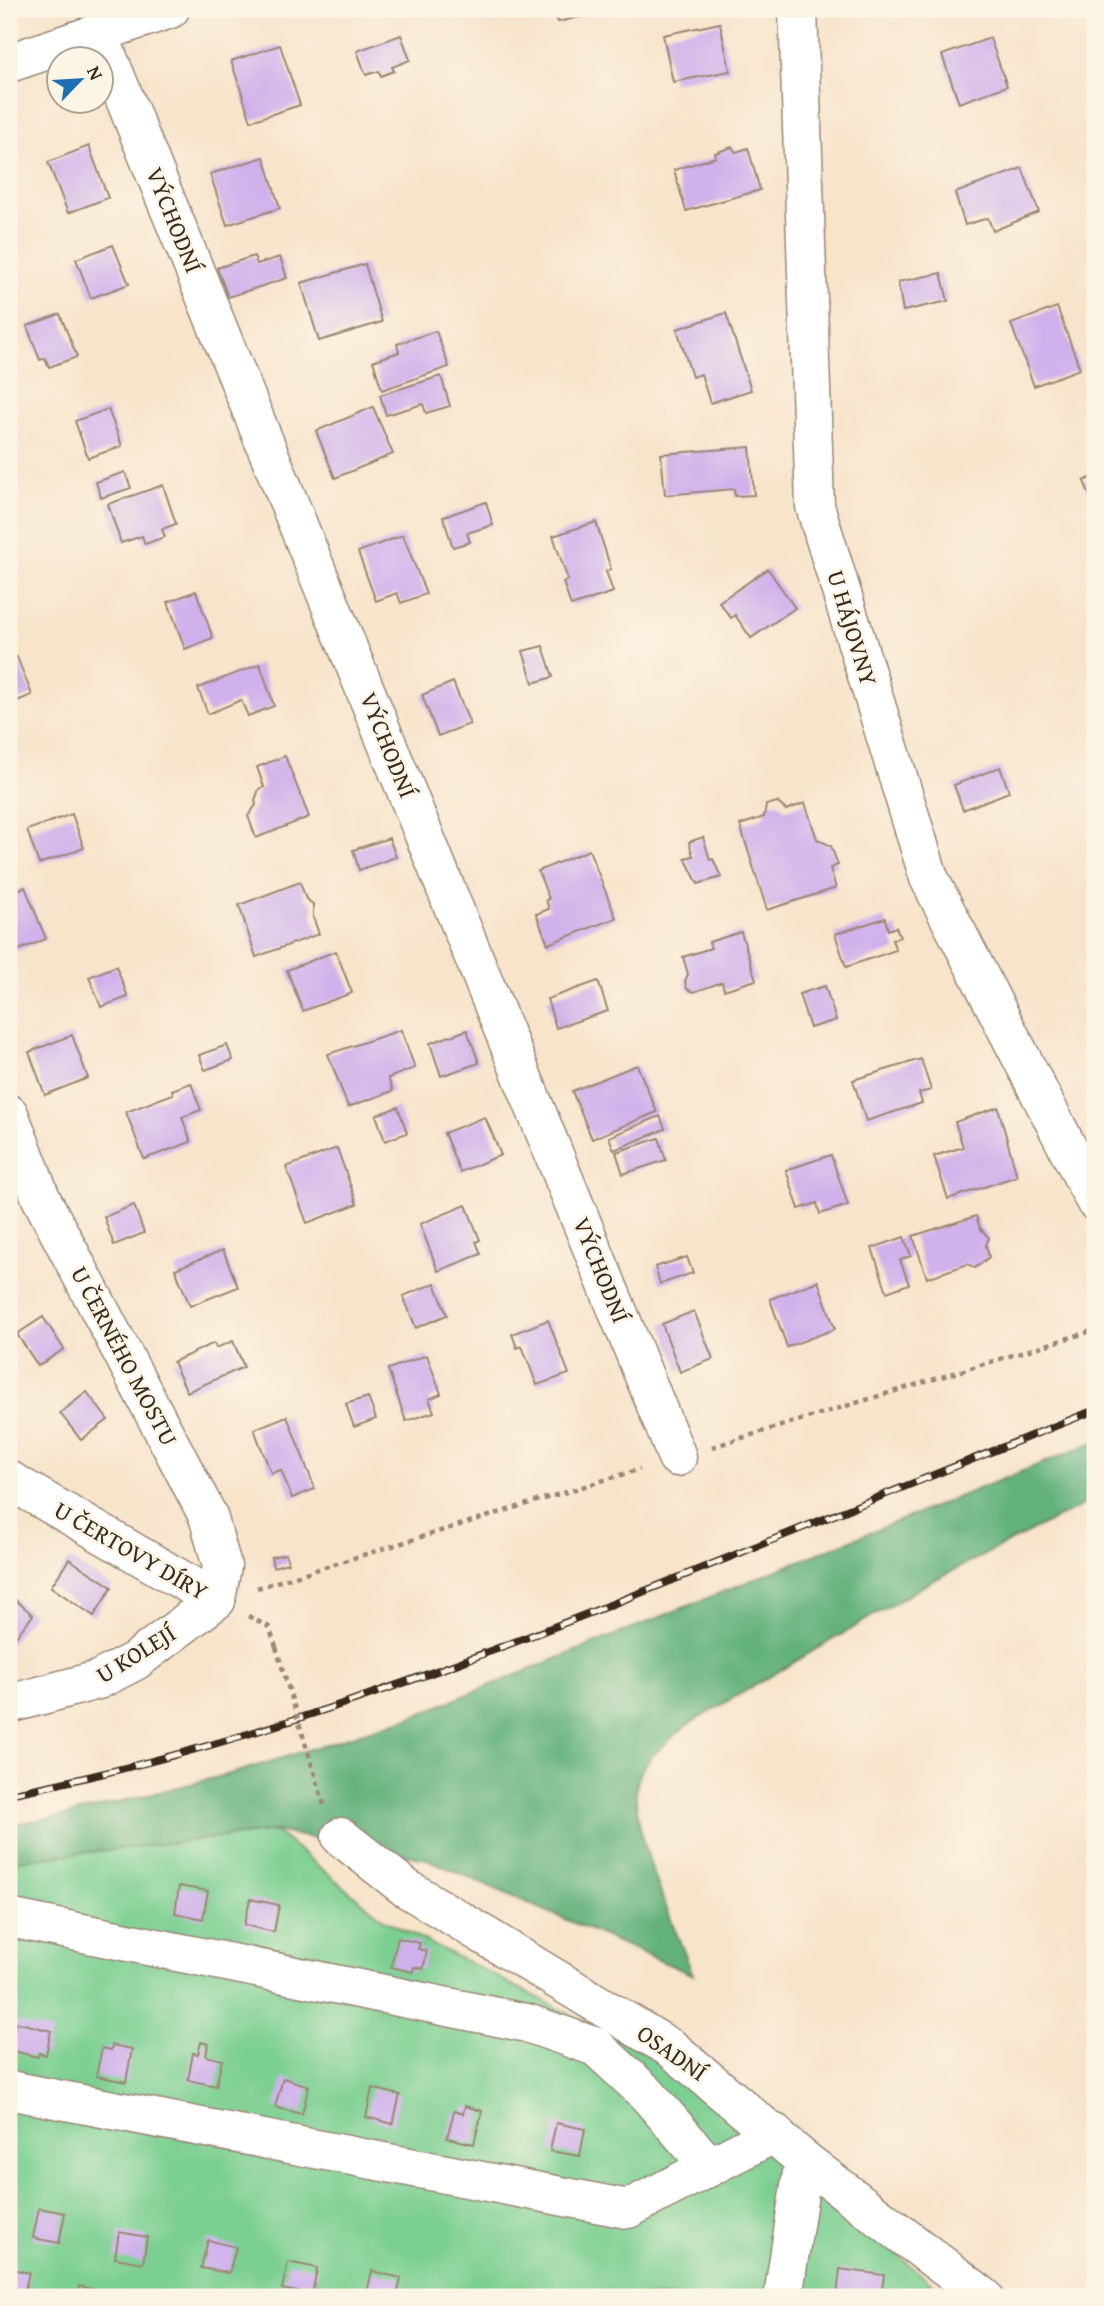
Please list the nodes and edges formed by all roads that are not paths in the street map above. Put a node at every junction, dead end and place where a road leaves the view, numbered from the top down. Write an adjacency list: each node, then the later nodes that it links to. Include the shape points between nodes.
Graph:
1 (170, 9): 3 (street)
2 (798, 9): 6 (street, U HÁJOVNY, via 815,506 929,878)
3 (98, 33): 4 (street); 7 (street, VÝCHODNÍ)
4 (9, 62)
5 (9, 1114): 9 (street, U ČERNÉHO MOSTU, via 41,1198 208,1516 222,1566)
6 (1095, 1201)
7 (677, 1457)
8 (9, 1480): 9 (street, U ČERTOVY DÍRY)
9 (216, 1600): 10 (street, U KOLEJÍ, via 135,1661 98,1680)
10 (9, 1704)
11 (333, 1823): 14 (street, OSADNÍ, via 405,1888 672,2049)
12 (9, 1918): 16 (street, via 527,2023 596,2047 647,2094)
13 (9, 2090): 16 (street, via 628,2209)
14 (775, 2133): 15 (street, OSADNÍ); 16 (street)
15 (804, 2160): 17 (street); 18 (street, OSADNÍ)
16 (710, 2167)
17 (783, 2297)
18 (984, 2297)

